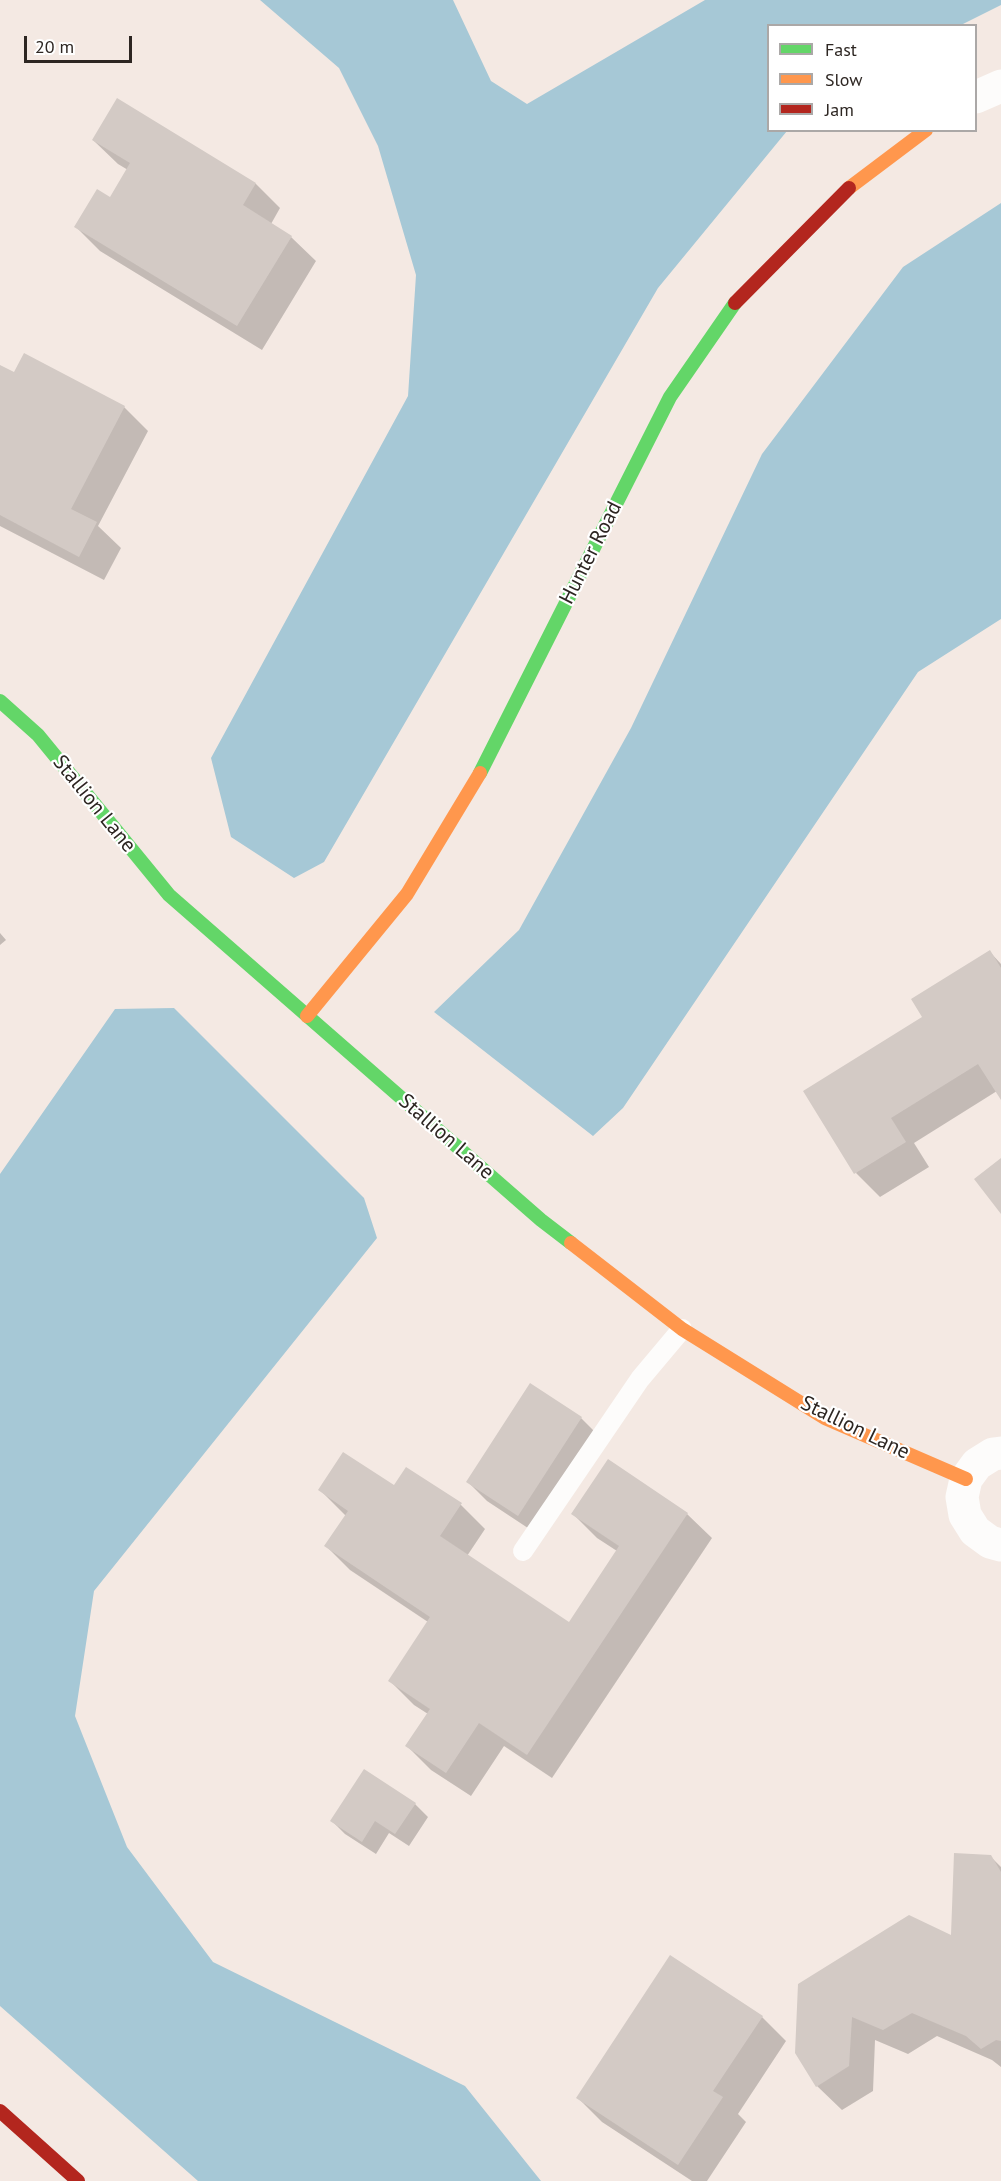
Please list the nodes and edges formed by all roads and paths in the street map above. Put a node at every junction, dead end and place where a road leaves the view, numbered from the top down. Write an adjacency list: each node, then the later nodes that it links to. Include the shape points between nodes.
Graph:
1 (1001, 86): 2 (street)
2 (977, 96)
3 (923, 132): 5 (street, Hunter Road, via 853,184 736,302 670,397 473,788 407,894)
4 (0, 701): 5 (street, Stallion Lane, via 38,735 169,895)
5 (307, 1016): 6 (street, Stallion Lane, via 541,1220)
6 (682, 1329): 8 (street, Stallion Lane, via 825,1418); 10 (lane, via 640,1379)
7 (1001, 1453): 8 (street, via 977,1464)
8 (966, 1479): 9 (street, via 962,1497 965,1515 975,1531)
9 (1001, 1545)
10 (523, 1551)
11 (0, 2111): 12 (street)
12 (78, 2181)

